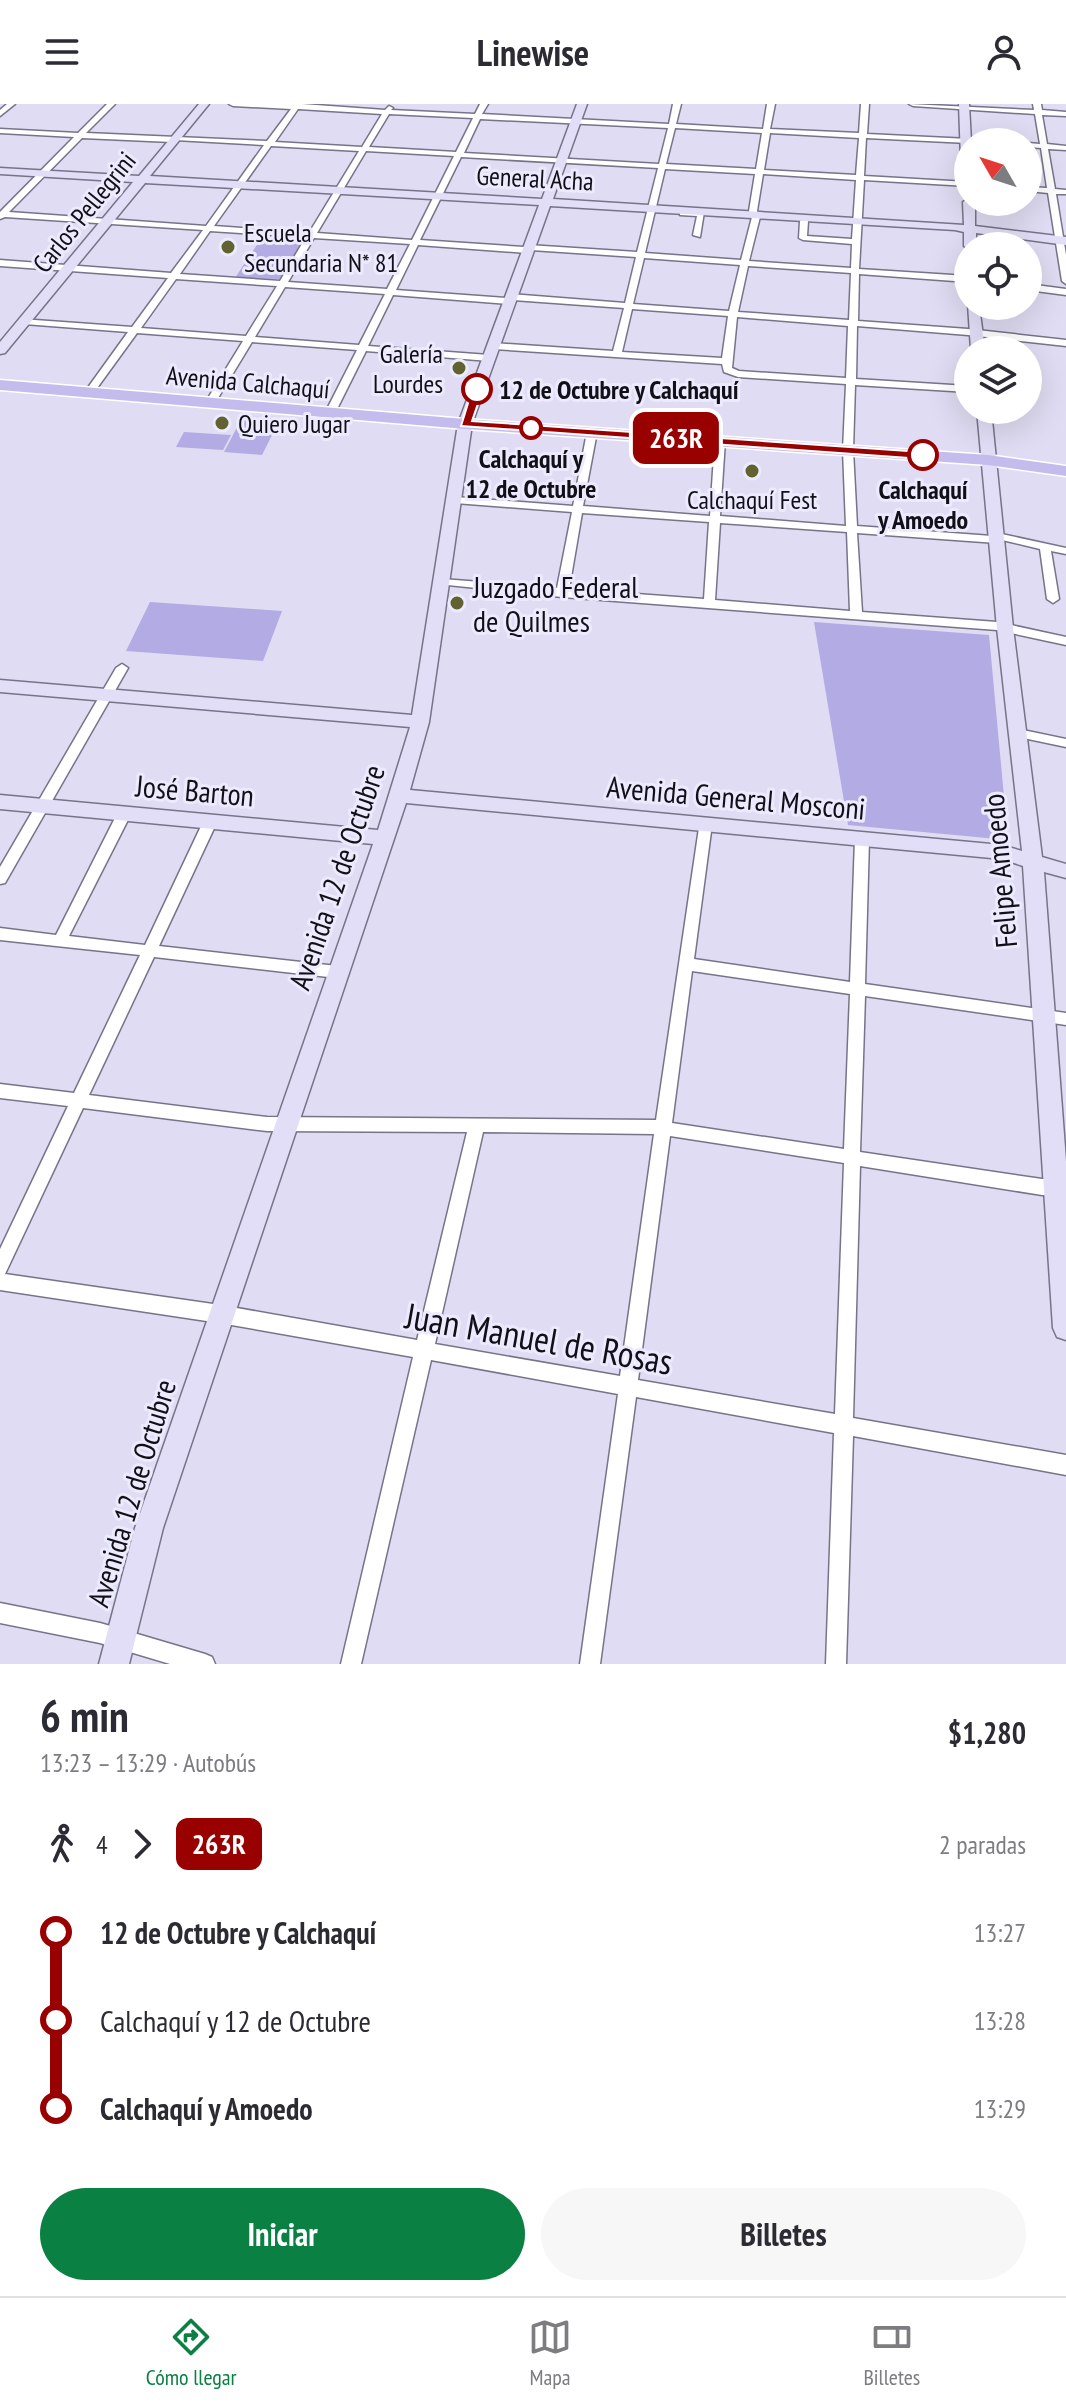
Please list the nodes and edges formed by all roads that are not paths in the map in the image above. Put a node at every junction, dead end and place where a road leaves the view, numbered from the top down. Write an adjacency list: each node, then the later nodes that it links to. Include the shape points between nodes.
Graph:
1 (11, 104): 15 (street)
2 (111, 104): 23 (street)
3 (204, 104): 25 (main road, Carlos Pellegrini)
4 (233, 104): 12 (street)
5 (484, 104): 17 (street)
6 (582, 104): 18 (main road, Avenida 12 de Octubre)
7 (677, 104): 19 (street)
8 (771, 104): 22 (street)
9 (865, 104): 24 (street)
10 (913, 104): 11 (street)
11 (964, 105): 14 (street); 20 (main road)
12 (297, 106): 13 (street); 27 (street)
13 (389, 108): 17 (street); 29 (street)
14 (1037, 108): 16 (street); 28 (street)
15 (0, 114)
16 (1066, 114)
17 (478, 117): 18 (street); 31 (street)
18 (575, 121): 19 (street); 32 (main road, Avenida 12 de Octubre)
19 (671, 125): 22 (street); 33 (street)
20 (965, 128)
21 (0, 131): 23 (street)
22 (767, 131): 24 (street); 35 (street)
23 (81, 135): 25 (street); 36 (street)
24 (865, 136): 26 (street); 38 (street)
25 (173, 139): 27 (street); 37 (main road, Carlos Pellegrini)
26 (954, 140)
27 (268, 144): 29 (street); 39 (street)
28 (1043, 146): 30 (street); 43 (street)
29 (363, 148): 31 (street); 41 (street)
30 (1066, 148)
31 (459, 154): 32 (street); 45 (street)
32 (561, 159): 33 (street); 46 (main road, Avenida 12 de Octubre)
33 (661, 165): 35 (street); 47 (street)
34 (0, 171): 36 (main road, General Acha)
35 (761, 171): 38 (street); 49 (street)
36 (43, 173): 37 (main road, General Acha); 50 (street)
37 (140, 178): 39 (main road, General Acha); 52 (main road, Carlos Pellegrini)
38 (861, 178): 40 (street); 53 (street)
39 (239, 184): 41 (main road, General Acha); 55 (street)
40 (954, 184)
41 (338, 190): 45 (main road, General Acha); 57 (street)
42 (1042, 190): 43 (street)
43 (1050, 191): 44 (street); 59 (street)
44 (1066, 192)
45 (438, 195): 46 (main road, General Acha); 60 (street)
46 (546, 200): 47 (main road, General Acha); 62 (main road, Avenida 12 de Octubre)
47 (652, 207): 48 (main road, General Acha); 63 (street)
48 (675, 209): 49 (main road, General Acha); 58 (street, via 674,213 701,214)
49 (755, 214): 53 (main road, General Acha); 65 (street)
50 (1, 215): 52 (street)
51 (970, 216): 56 (main road)
52 (106, 220): 55 (street); 66 (main road, Carlos Pellegrini)
53 (857, 220): 56 (main road, General Acha); 61 (street)
54 (804, 221): 61 (street, via 803,238)
55 (207, 228): 57 (street); 68 (street)
56 (970, 229): 59 (main road, General Acha)
57 (311, 235): 60 (street); 71 (street)
58 (697, 235)
59 (1062, 241): 70 (street)
60 (416, 242): 62 (street); 73 (street)
61 (856, 242): 67 (street)
62 (527, 249): 63 (street); 75 (main road, Avenida 12 de Octubre)
63 (640, 255): 65 (street); 76 (street)
64 (0, 263): 66 (street)
65 (745, 263): 67 (street); 77 (street)
66 (67, 268): 68 (street); 79 (main road, Carlos Pellegrini)
67 (855, 271): 69 (street); 80 (street)
68 (172, 276): 71 (street); 81 (street)
69 (954, 278)
70 (1066, 281)
71 (281, 284): 73 (street); 84 (street)
72 (1042, 289): 74 (street)
73 (392, 292): 75 (street); 86 (street)
74 (1066, 292)
75 (510, 299): 76 (street); 88 (main road, Avenida 12 de Octubre)
76 (628, 307): 77 (street); 89 (street)
77 (734, 315): 80 (street); 90 (street)
78 (974, 320): 82 (main road)
79 (24, 321): 81 (street); 87 (main road, Carlos Pellegrini)
80 (853, 323): 82 (street); 91 (street)
81 (134, 329): 84 (street); 94 (street)
82 (975, 333): 83 (main road); 85 (street)
83 (976, 336)
84 (248, 339): 86 (street); 95 (street)
85 (1066, 343)
86 (365, 348): 88 (street); 96 (street)
87 (0, 350)
88 (491, 352): 89 (street); 97 (main road, Avenida 12 de Octubre)
89 (617, 354): 90 (street)
90 (726, 361): 91 (street, via 733,373)
91 (850, 381): 93 (street); 101 (street)
92 (0, 385): 94 (main road, Avenida Calchaquí)
93 (954, 388)
94 (92, 389): 95 (main road, Avenida Calchaquí)
95 (212, 399): 96 (main road, Avenida Calchaquí)
96 (332, 409): 97 (main road, Avenida Calchaquí)
97 (465, 424): 99 (main road, Avenida Calchaquí); 104 (main road, Avenida 12 de Octubre)
98 (985, 424): 102 (main road, Felipe Amoedo)
99 (592, 432): 100 (main road, Avenida Calchaquí); 105 (street)
100 (720, 441): 101 (main road, Avenida Calchaquí); 106 (street)
101 (848, 450): 102 (main road, Avenida Calchaquí); 107 (street)
102 (988, 460): 103 (main road, Avenida Calchaquí); 108 (main road, Felipe Amoedo)
103 (1066, 471)
104 (455, 500): 105 (street); 111 (main road, Avenida 12 de Octubre)
105 (579, 509): 106 (street); 112 (street)
106 (714, 519): 107 (street); 114 (street)
107 (851, 529): 108 (street); 115 (street)
108 (997, 538): 109 (street); 116 (main road, Felipe Amoedo)
109 (1045, 546): 110 (street); 113 (street)
110 (1066, 551)
111 (442, 582): 112 (street); 121 (main road, Avenida 12 de Octubre)
112 (562, 593): 114 (street)
113 (1053, 599)
114 (709, 604): 115 (street)
115 (856, 616): 116 (street)
116 (1005, 628): 117 (street); 122 (main road, Felipe Amoedo)
117 (1066, 641)
118 (122, 668): 120 (street)
119 (0, 686): 120 (main road)
120 (106, 695): 121 (main road); 126 (street)
121 (420, 722): 124 (main road, Avenida 12 de Octubre)
122 (1018, 733): 123 (street); 132 (main road, Felipe Amoedo)
123 (1066, 743)
124 (399, 796): 129 (main road, Avenida General Mosconi); 130 (main road, Avenida 12 de Octubre)
125 (0, 802): 126 (main road, José Barton)
126 (42, 806): 127 (main road, José Barton); 134 (street)
127 (124, 814): 128 (main road, José Barton); 136 (street)
128 (210, 822): 130 (main road, José Barton); 137 (street)
129 (705, 824): 131 (main road, Avenida General Mosconi); 138 (street)
130 (385, 838): 139 (main road, Avenida 12 de Octubre)
131 (862, 839): 132 (main road, Avenida General Mosconi, via 1002,852); 140 (street)
132 (1033, 861): 133 (main road, Avenida General Mosconi); 141 (main road, Felipe Amoedo)
133 (1066, 871)
134 (0, 879)
135 (0, 934): 136 (street)
136 (60, 940): 137 (street)
137 (149, 949): 139 (street); 144 (street)
138 (686, 964): 140 (street); 147 (street)
139 (337, 972): 145 (main road, Avenida 12 de Octubre)
140 (859, 988): 141 (street); 148 (street)
141 (1041, 1014): 142 (street); 149 (main road, Felipe Amoedo)
142 (1066, 1019)
143 (0, 1091): 144 (street)
144 (78, 1100): 145 (street); 150 (street)
145 (286, 1123): 146 (street); 152 (main road, Avenida 12 de Octubre)
146 (477, 1124): 147 (street); 154 (street)
147 (663, 1128): 148 (street); 155 (street)
148 (853, 1158): 149 (street); 156 (street)
149 (1061, 1187): 153 (main road, Felipe Amoedo)
150 (0, 1268)
151 (0, 1282): 152 (street, Juan Manuel de Rosas)
152 (220, 1314): 154 (street, Juan Manuel de Rosas); 159 (main road, Avenida 12 de Octubre, via 149,1528)
153 (1066, 1328)
154 (426, 1350): 155 (street, Juan Manuel de Rosas); 162 (street)
155 (627, 1386): 156 (street, Juan Manuel de Rosas); 163 (street)
156 (845, 1425): 157 (street, Juan Manuel de Rosas); 164 (street)
157 (1066, 1465)
158 (0, 1613): 159 (street)
159 (121, 1639): 160 (main road, Avenida 12 de Octubre); 161 (street)
160 (114, 1664)
161 (205, 1664)
162 (351, 1664)
163 (590, 1664)
164 (836, 1664)

